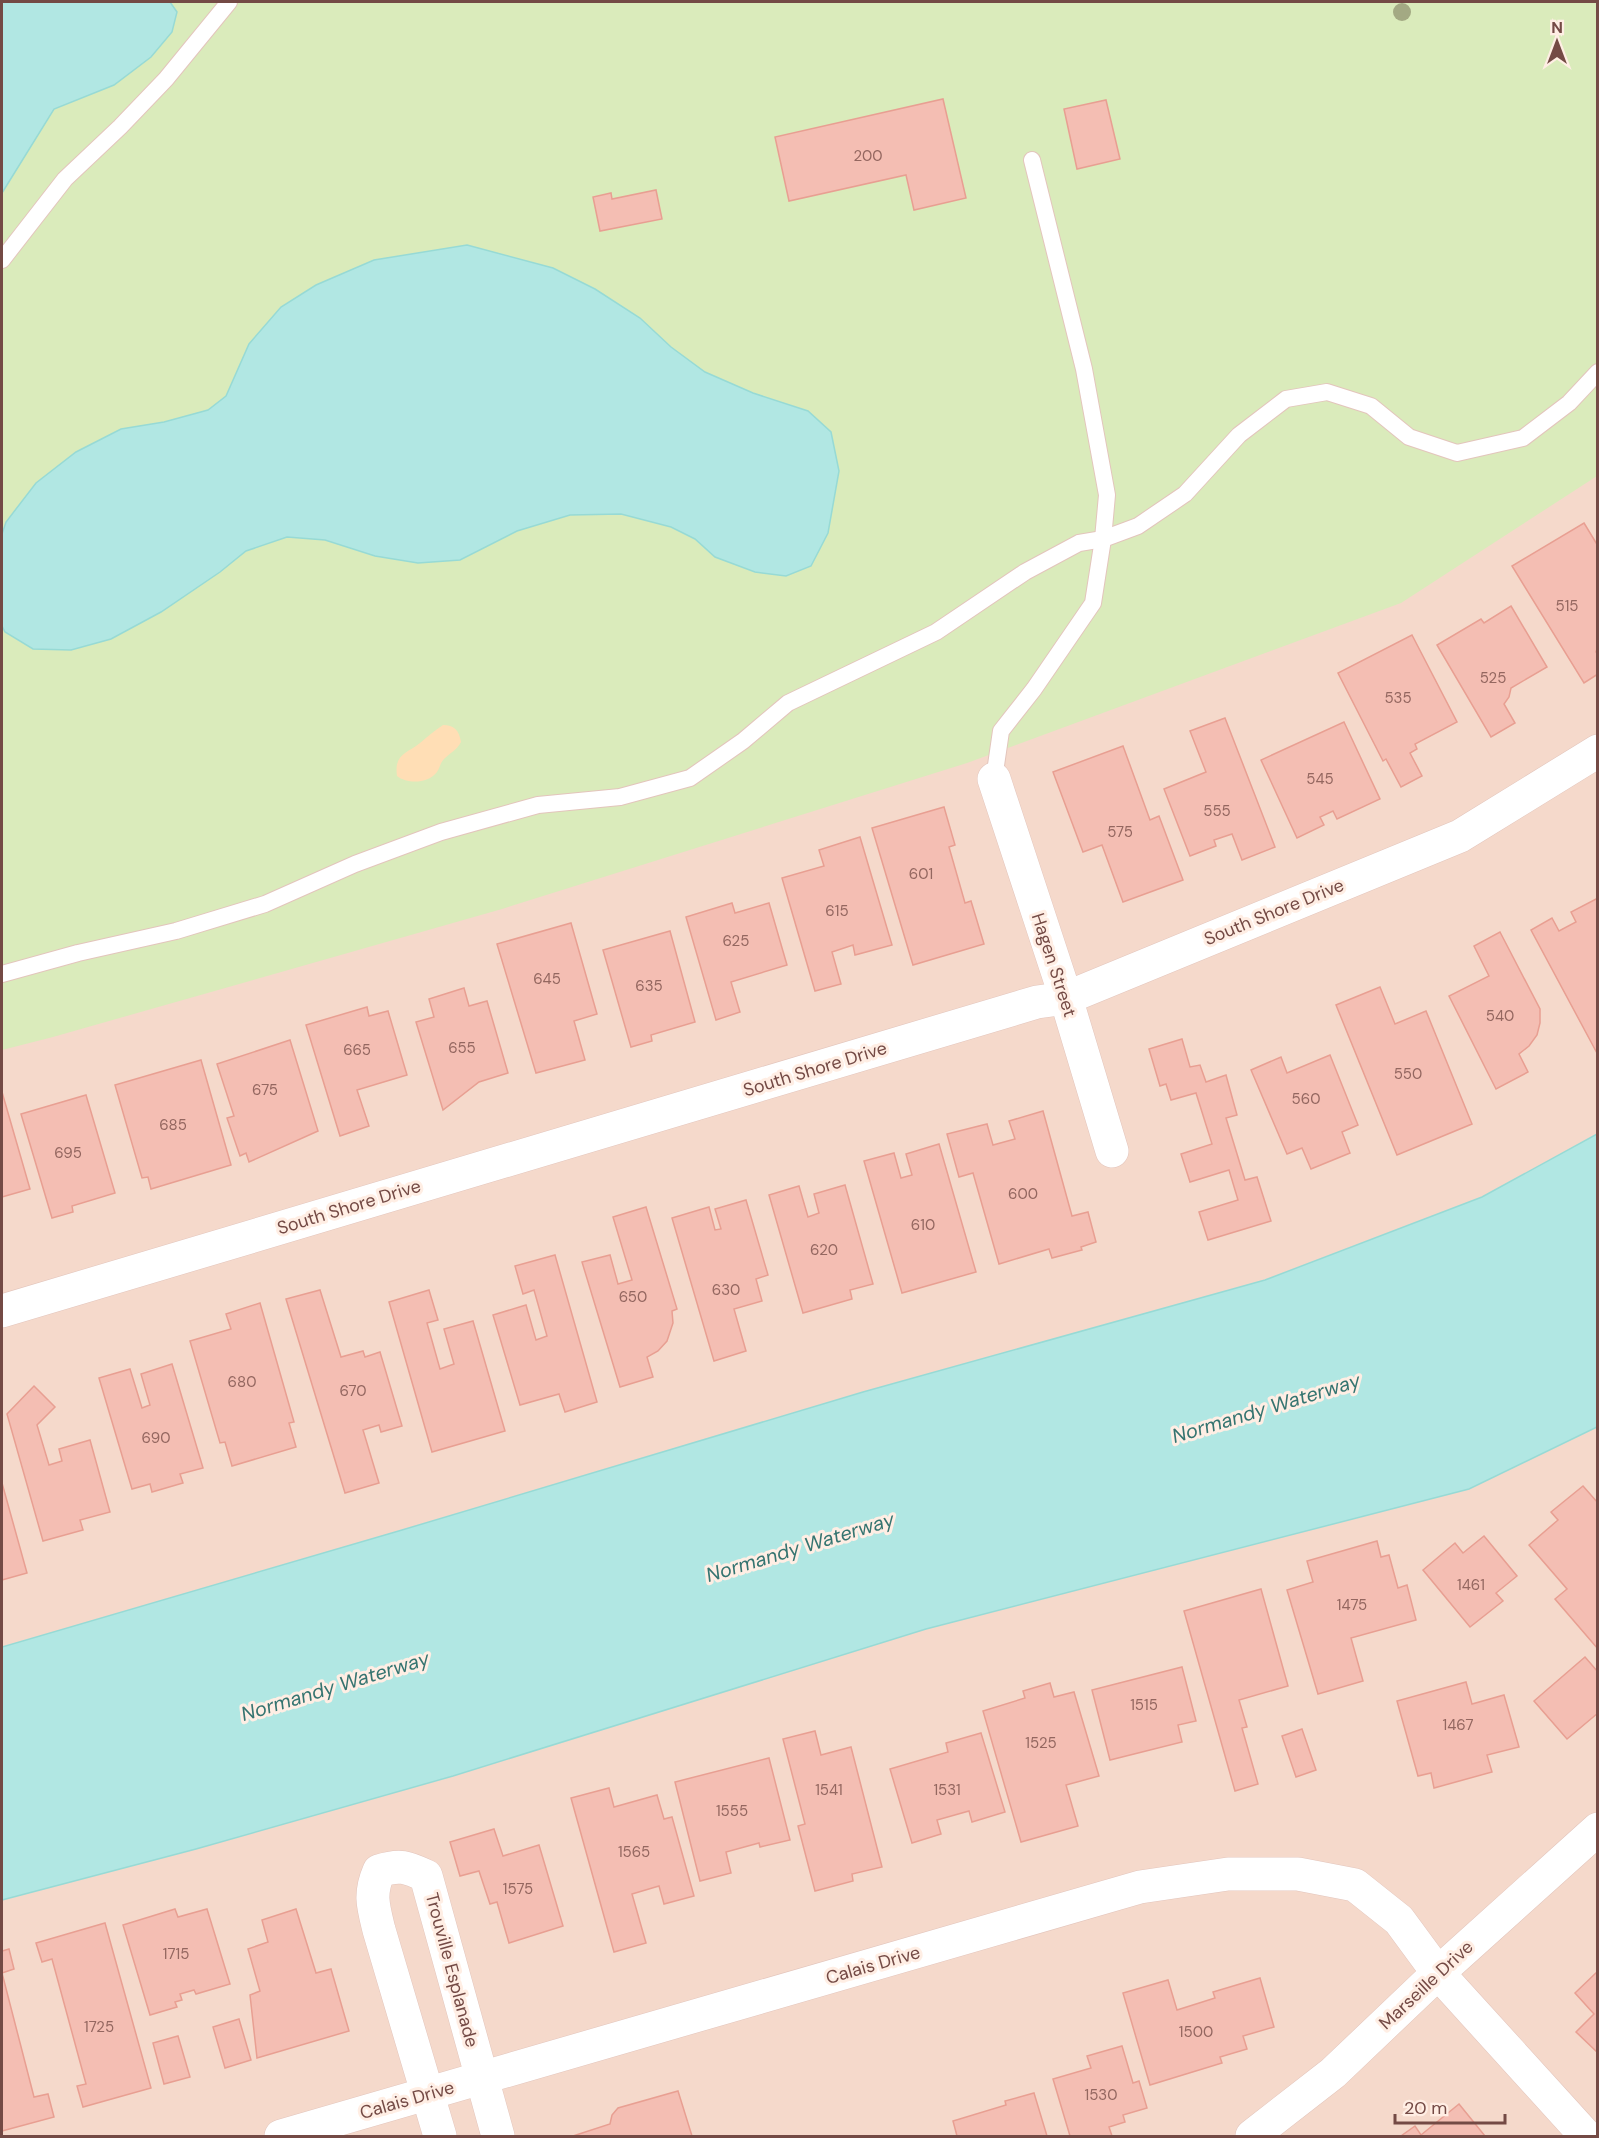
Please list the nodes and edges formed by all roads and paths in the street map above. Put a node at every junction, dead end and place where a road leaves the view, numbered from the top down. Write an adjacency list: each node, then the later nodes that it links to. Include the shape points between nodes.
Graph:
1 (229, 2): 3 (lane, via 166,79 65,179)
2 (1032, 160): 5 (lane, via 1084,369 1107,495)
3 (2, 260)
4 (1598, 372): 5 (lane, via 1569,404 1523,438 1457,453 1409,437 1371,406 1327,392 1286,399 1239,435 1185,494 1138,526)
5 (1103, 539): 7 (lane, via 1093,603 1001,731); 8 (lane, via 1079,543 1025,572 936,632 788,704 690,778 620,797 538,806 441,832 265,904 176,931)
6 (1598, 752): 9 (street, South Shore Drive, via 1460,836)
7 (994, 780): 9 (street, Hagen Street)
8 (2, 974)
9 (1066, 998): 10 (street, Hagen Street); 11 (street, South Shore Drive, via 1026,1006)
10 (1112, 1151)
11 (2, 1311)
12 (1598, 1829): 13 (street, Marseille Drive)
13 (1438, 1973): 14 (street, Calais Drive, via 1400,1920 1355,1885 1298,1874 1228,1874 1140,1887); 19 (street, Marseille Drive, via 1333,2073); 20 (street, Calais Drive)
14 (482, 2078): 15 (street, Calais Drive); 15 (street, Trouville Esplanade, via 426,1876 394,1866 379,1871 372,1900); 18 (street, Trouville Esplanade)
15 (426, 2094): 16 (street, Calais Drive); 17 (street, Trouville Esplanade)
16 (281, 2136)
17 (440, 2136)
18 (498, 2136)
19 (1252, 2136)
20 (1586, 2136)

